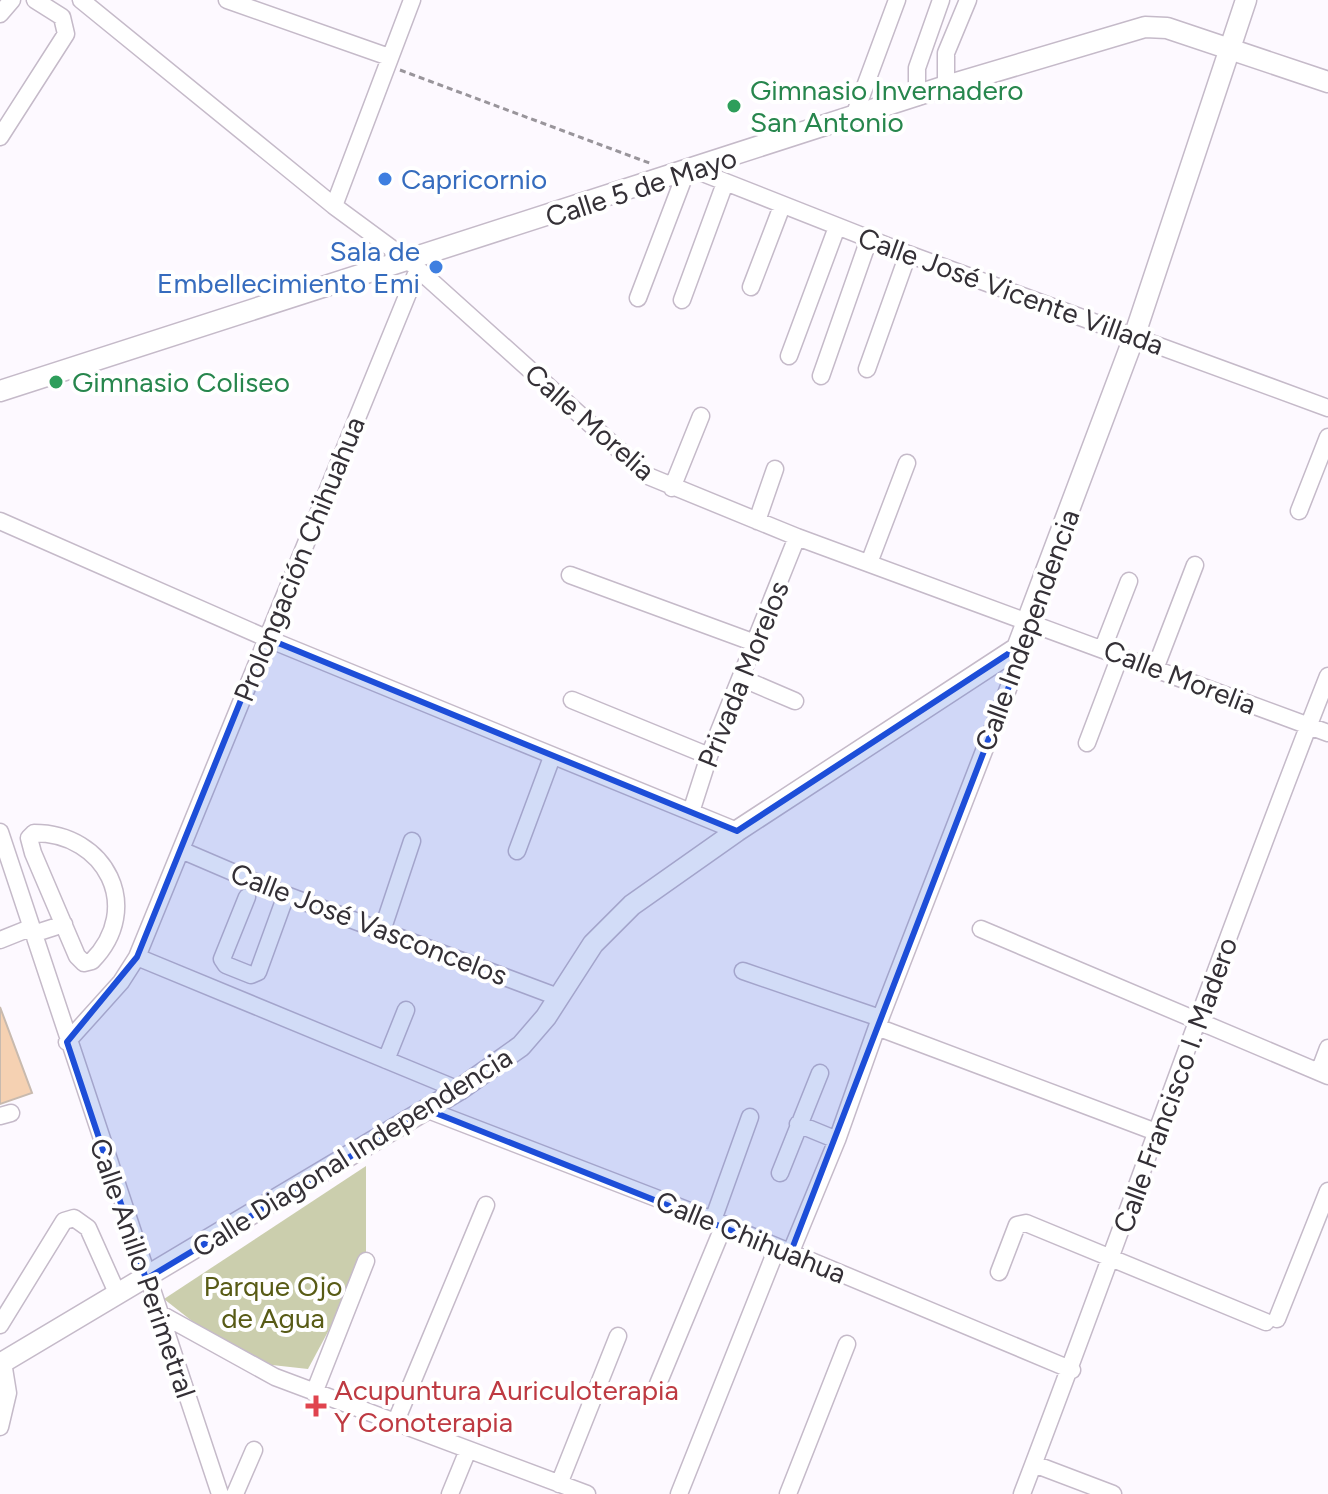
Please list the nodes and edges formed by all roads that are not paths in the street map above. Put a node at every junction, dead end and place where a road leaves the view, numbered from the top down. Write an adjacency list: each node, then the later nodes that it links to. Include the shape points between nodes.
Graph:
1 (35, 0): 15 (street, via 62,17 66,34)
2 (81, 0): 18 (street, Calle Morelia)
3 (227, 0): 10 (street)
4 (412, 0): 10 (street)
5 (897, 0): 14 (street)
6 (941, 0): 13 (street, via 917,68)
7 (968, 0): 12 (street, via 946,53)
8 (1246, 0): 9 (main road, Calle Independencia)
9 (1228, 49): 11 (main road, Calle 5 de Mayo); 12 (main road, Calle 5 de Mayo, via 1158,26 1145,27); 27 (main road, Calle Independencia)
10 (387, 61): 18 (street)
11 (1328, 82)
12 (946, 86): 13 (main road, Calle 5 de Mayo)
13 (917, 97): 14 (main road, Calle 5 de Mayo)
14 (854, 116): 16 (main road, Calle 5 de Mayo)
15 (0, 137)
16 (686, 172): 17 (street, Calle José Vicente Villada); 23 (main road, Calle 5 de Mayo); 25 (street)
17 (725, 183): 19 (street, Calle José Vicente Villada); 26 (street)
18 (334, 206): 23 (street, Calle Morelia)
19 (782, 206): 20 (street, Calle José Vicente Villada); 24 (street)
20 (837, 227): 21 (street, Calle José Vicente Villada); 28 (street)
21 (869, 239): 22 (street, Calle José Vicente Villada); 30 (street)
22 (908, 254): 27 (street, Calle José Vicente Villada); 29 (street)
23 (414, 265): 31 (main road, Calle 5 de Mayo); 37 (street, Calle Morelia, via 626,460); 47 (street, Prolongación Chihuahua)
24 (751, 287)
25 (638, 298)
26 (682, 300)
27 (1134, 337): 32 (street, Calle José Vicente Villada); 46 (main road, Calle Independencia)
28 (789, 356)
29 (867, 369)
30 (821, 376)
31 (0, 391)
32 (1328, 408)
33 (701, 416): 37 (street)
34 (1328, 437): 38 (street)
35 (907, 463): 42 (street)
36 (775, 469): 40 (street)
37 (672, 488): 40 (street, Calle Morelia)
38 (1299, 511)
39 (0, 521): 47 (street)
40 (757, 521): 41 (street, Calle Morelia)
41 (797, 537): 42 (street, Calle Morelia); 48 (street, Privada Morelos)
42 (869, 563): 46 (street, Calle Morelia)
43 (1195, 565): 52 (street)
44 (570, 575): 48 (street)
45 (1129, 581): 50 (street)
46 (1029, 621): 49 (main road, Calle Independencia); 50 (street, Calle Morelia)
47 (266, 638): 61 (street); 66 (street, Prolongación Chihuahua)
48 (755, 643): 54 (street, Privada Morelos)
49 (1017, 648): 63 (main road, Calle Diagonal Independencia); 80 (street, Calle Independencia, via 1013,676)
50 (1103, 648): 51 (street, Calle Morelia)
51 (1120, 656): 52 (street, Calle Morelia); 59 (street)
52 (1155, 669): 57 (street, Calle Morelia)
53 (1328, 676): 57 (street, Calle Francisco I. Madero)
54 (741, 678): 56 (street); 60 (street, Privada Morelos)
55 (572, 700): 60 (street)
56 (795, 701)
57 (1308, 725): 58 (street, Calle Morelia); 79 (street, Calle Francisco I. Madero)
58 (1328, 733)
59 (1087, 743)
60 (709, 756): 62 (street, Privada Morelos)
61 (552, 757): 62 (street); 67 (street)
62 (691, 812): 63 (street)
63 (737, 831): 77 (main road, Calle Diagonal Independencia, via 610,924)
64 (0, 833): 72 (street, Calle Anillo Perimetral)
65 (412, 841): 73 (street)
66 (181, 850): 68 (street, Calle José Vasconcelos); 75 (street)
67 (517, 851)
68 (286, 895): 69 (street, via 258,972 251,975 222,959); 73 (street, Calle José Vasconcelos)
69 (247, 897)
70 (64, 924): 70 (street, via 77,956 84,963 92,961 112,930 117,893 107,871 81,847 49,833 34,833 29,838 33,853); 72 (street)
71 (981, 929): 79 (street)
72 (32, 931): 74 (street); 81 (street, Calle Anillo Perimetral)
73 (382, 931): 77 (street, Calle José Vasconcelos)
74 (0, 940)
75 (137, 957): 81 (street); 83 (street)
76 (743, 971): 80 (street)
77 (558, 997): 86 (main road, Calle Diagonal Independencia, via 521,1046)
78 (406, 1010): 83 (street)
79 (1199, 1019): 85 (street); 90 (street, Calle Francisco I. Madero)
80 (878, 1022): 90 (street); 91 (street, Calle Independencia)
81 (67, 1042): 100 (street, Calle Anillo Perimetral)
82 (1328, 1048): 85 (street)
83 (386, 1060): 86 (street)
84 (820, 1073): 89 (street)
85 (1323, 1074)
86 (459, 1090): 87 (main road, Calle Diagonal Independencia)
87 (428, 1110): 95 (street, Calle Chihuahua); 100 (main road, Calle Diagonal Independencia)
88 (750, 1117): 95 (street)
89 (798, 1124): 91 (street); 92 (street)
90 (1156, 1132): 97 (street, Calle Francisco I. Madero)
91 (837, 1140): 96 (street, Calle Independencia)
92 (780, 1173)
93 (1328, 1191): 97 (street, via 1271,1320)
94 (486, 1205): 110 (street)
95 (719, 1222): 96 (street, Calle Chihuahua); 108 (street)
96 (784, 1251): 107 (street, Calle Chihuahua); 120 (street, Calle Independencia)
97 (1111, 1258): 99 (street, via 1021,1223); 107 (street, Calle Francisco I. Madero)
98 (366, 1261): 109 (street)
99 (999, 1272)
100 (146, 1279): 101 (main road, Calle Diagonal Independencia); 102 (street, Calle Anillo Perimetral)
101 (118, 1295): 103 (street, via 88,1228 74,1218 64,1221); 106 (main road, Calle Diagonal Independencia)
102 (159, 1313): 109 (street, via 244,1362); 116 (street, Calle Anillo Perimetral)
103 (0, 1325)
104 (618, 1336): 115 (street)
105 (847, 1344): 121 (street)
106 (1, 1363): 111 (street, via 8,1393)
107 (1072, 1370): 114 (street, Calle Francisco I. Madero)
108 (658, 1384)
109 (314, 1393): 110 (street)
110 (396, 1421): 113 (street)
111 (0, 1427)
112 (254, 1450): 117 (street)
113 (468, 1450): 115 (street); 118 (street)
114 (1034, 1464): 122 (street, Calle Francisco I. Madero); 123 (street)
115 (559, 1484): 119 (street)
116 (220, 1494)
117 (235, 1494)
118 (450, 1494)
119 (587, 1494)
120 (679, 1494)
121 (788, 1494)
122 (1022, 1494)
123 (1113, 1494)

